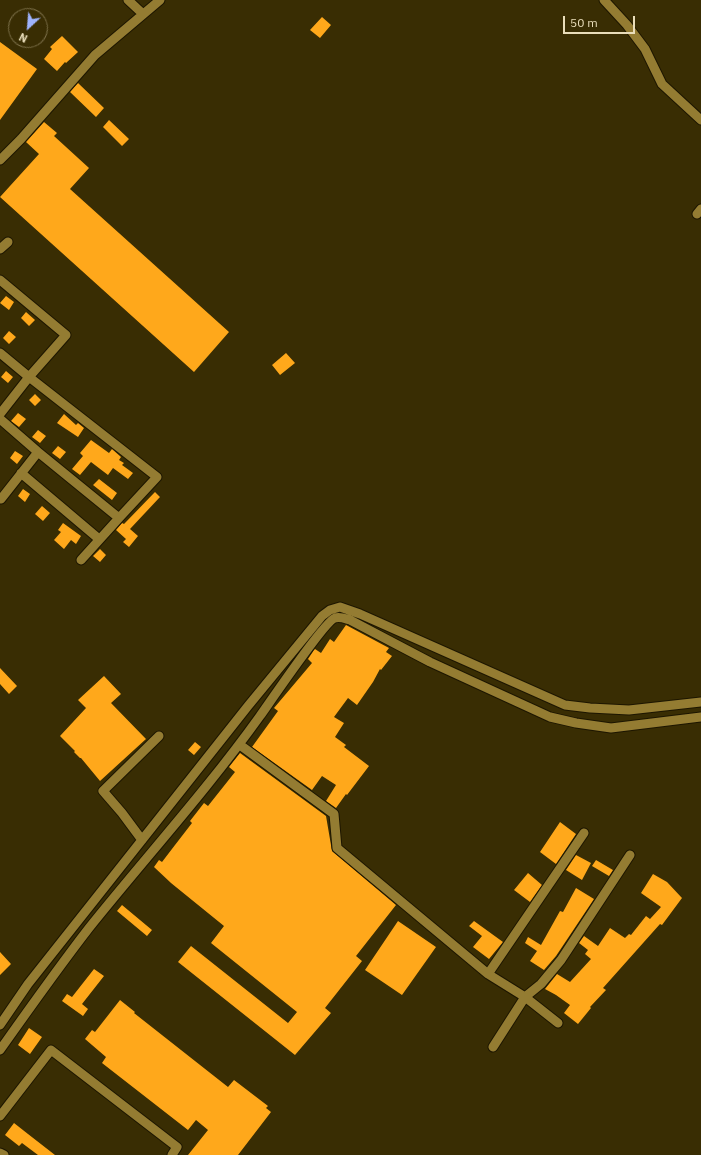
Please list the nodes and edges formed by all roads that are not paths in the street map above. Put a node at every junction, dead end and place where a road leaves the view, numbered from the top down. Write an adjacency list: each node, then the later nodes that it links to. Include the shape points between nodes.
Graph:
1 (128, 0): 4 (street)
2 (160, 0): 4 (street)
3 (604, 0): 5 (street, via 627,24 645,49 662,84)
4 (143, 14): 6 (street, via 95,55 21,140)
5 (701, 120)
6 (0, 160)
7 (8, 242): 8 (street)
8 (0, 249)
9 (0, 280): 11 (street, via 66,335)
10 (0, 353): 11 (street)
11 (29, 377): 12 (street); 17 (street, via 157,477)
12 (0, 414)
13 (0, 419): 14 (street)
14 (38, 452): 15 (street); 17 (street)
15 (21, 473): 16 (street); 18 (street)
16 (1, 499)
17 (119, 518): 18 (street)
18 (99, 539): 19 (street)
19 (81, 560)
20 (701, 702): 24 (street, via 629,710 565,705 340,607 322,616)
21 (701, 717): 23 (street, via 611,728 550,716 430,662 350,620 336,618 330,621 313,643)
22 (159, 736): 27 (street, via 103,791)
23 (240, 745): 25 (street); 29 (street, via 334,814 337,848)
24 (192, 777): 25 (street); 27 (street)
25 (206, 788): 34 (street, via 89,928)
26 (584, 833): 29 (street)
27 (142, 840): 32 (street, via 28,984)
28 (630, 855): 30 (street, via 561,960 541,984)
29 (488, 974): 30 (street)
30 (525, 997): 31 (street); 33 (street)
31 (558, 1023)
32 (0, 1025)
33 (493, 1047)
34 (0, 1050)
35 (0, 1116): 38 (street, via 51,1050 177,1148)
36 (0, 1153): 37 (street)
37 (4, 1155)
38 (172, 1155)

